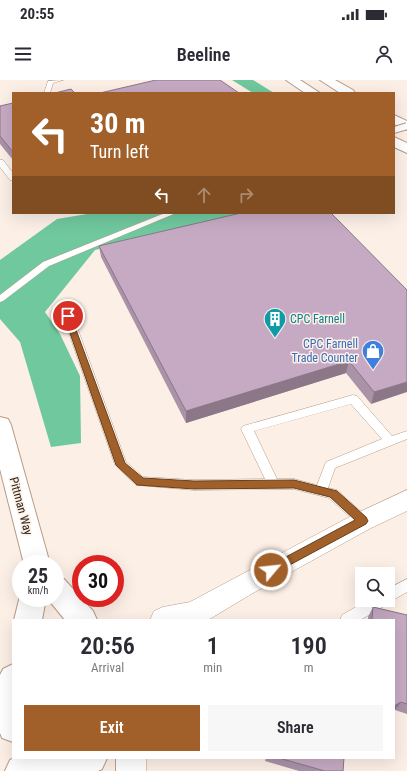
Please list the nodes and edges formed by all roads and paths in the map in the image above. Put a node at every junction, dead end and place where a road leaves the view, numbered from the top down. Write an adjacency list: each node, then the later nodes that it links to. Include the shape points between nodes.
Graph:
1 (60, 80): 4 (lane, via 50,82)
2 (292, 80): 5 (main road)
3 (326, 80): 6 (main road)
4 (47, 92)
5 (312, 92)
6 (347, 92)
7 (395, 120): 8 (main road)
8 (407, 126): 9 (lane, bridge)
9 (395, 130)
10 (395, 142): 11 (main road)
11 (407, 149)
12 (0, 162): 13 (lane)
13 (12, 177)
14 (170, 214): 15 (lane, via 46,264)
15 (0, 299)
16 (68, 316): 20 (lane, via 121,465 140,482 194,485)
17 (0, 425): 24 (main road, Pittman Way)
18 (407, 435): 19 (lane)
19 (390, 441): 20 (lane, via 354,399 247,429); 21 (lane, via 330,465)
20 (273, 484): 21 (lane, via 294,484)
21 (321, 491): 23 (lane, via 333,494)
22 (407, 500): 23 (street)
23 (363, 521): 30 (street, via 244,585)
24 (35, 555)
25 (407, 585): 26 (lane)
26 (395, 592)
27 (64, 598): 32 (main road)
28 (30, 607): 31 (main road)
29 (370, 607): 34 (lane)
30 (192, 617): 33 (street)
31 (28, 619)
32 (82, 619)
33 (173, 619)
34 (349, 619)
35 (12, 679): 37 (main road)
36 (12, 682): 38 (main road, via 8,699)
37 (0, 696)
38 (12, 725)
39 (131, 759): 42 (street)
40 (67, 763): 41 (main road)
41 (21, 771)
42 (131, 771)

